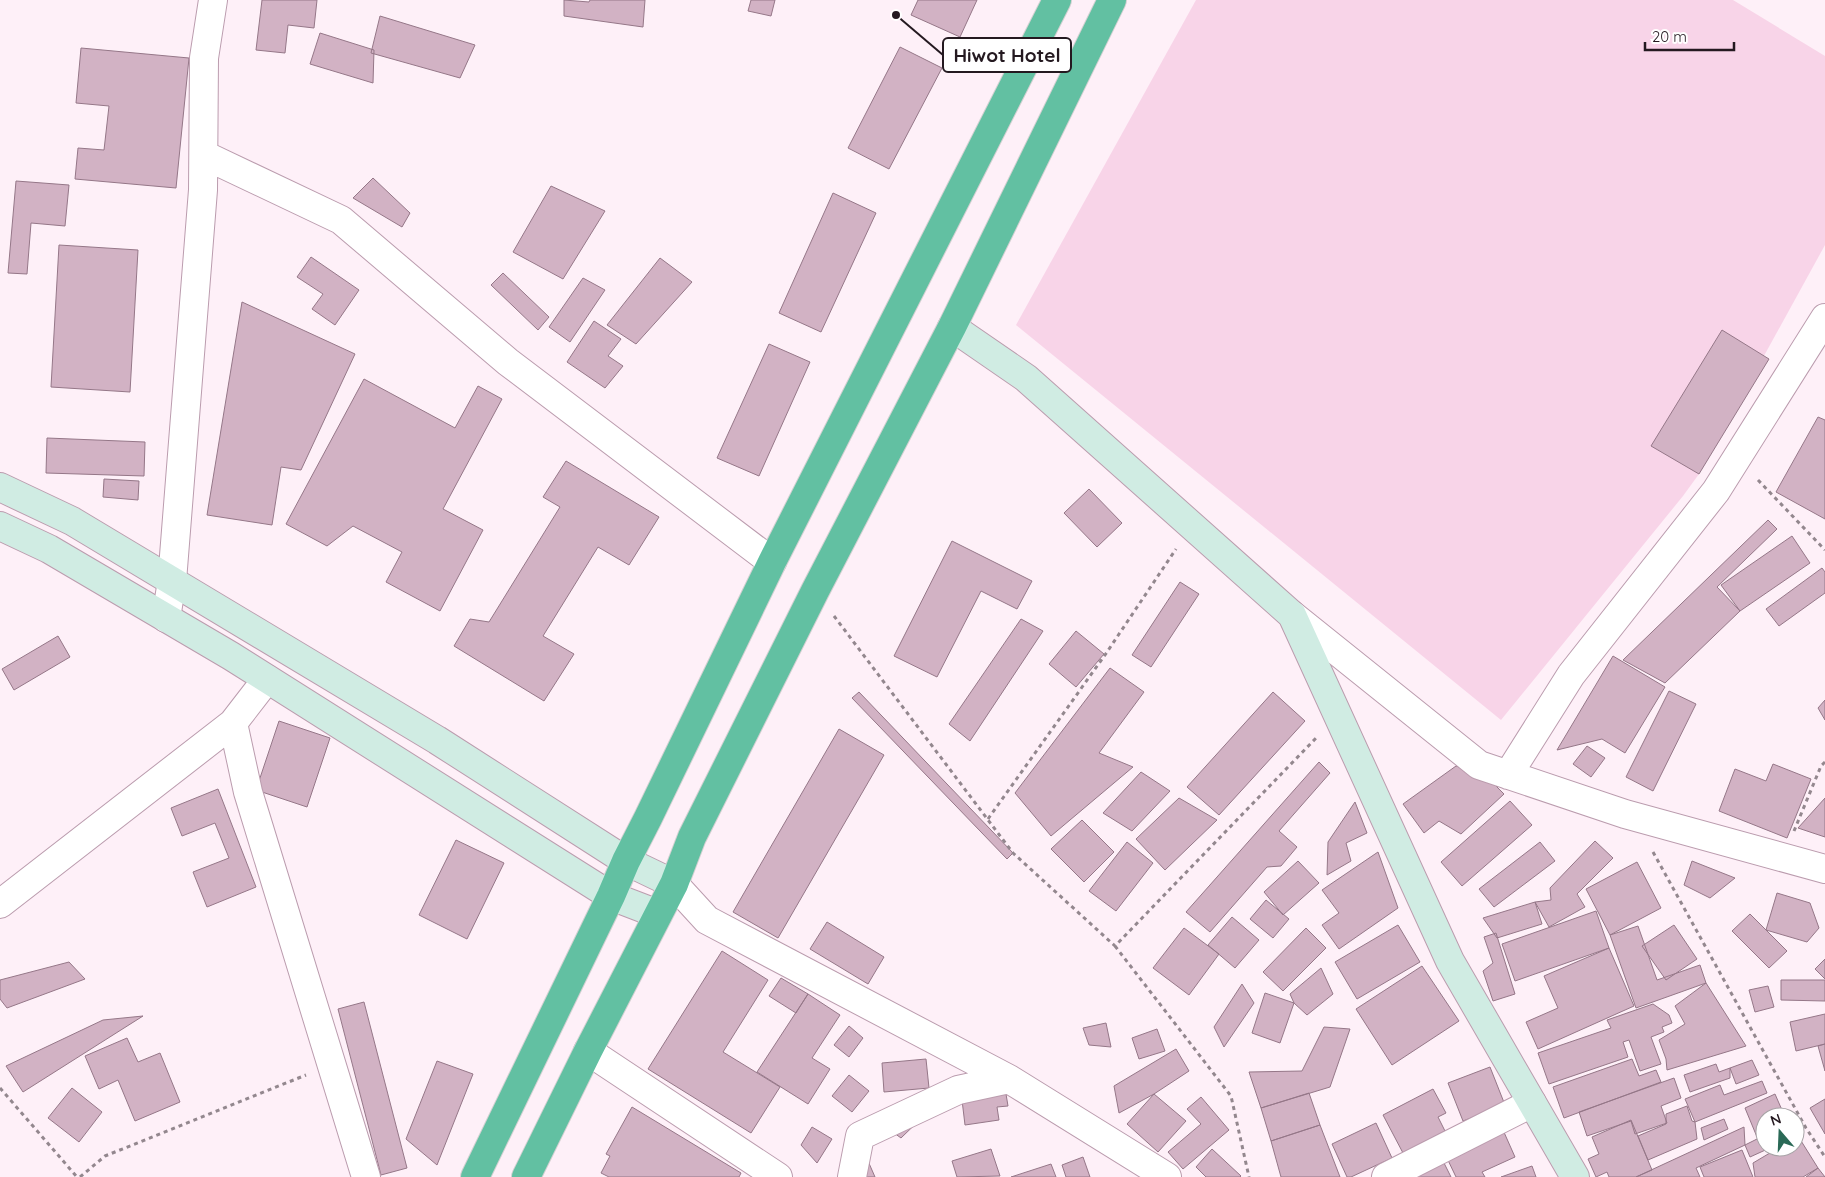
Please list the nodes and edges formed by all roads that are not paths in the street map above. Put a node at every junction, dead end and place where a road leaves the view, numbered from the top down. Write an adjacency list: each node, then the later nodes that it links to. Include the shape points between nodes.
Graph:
1 (213, 0): 4 (street, via 204,58)
2 (1057, 0): 9 (highway)
3 (1112, 0): 6 (highway)
4 (204, 155): 9 (street, via 341,220 508,362); 10 (street)
5 (1825, 318): 15 (street, via 1716,491 1572,675)
6 (952, 327): 11 (street, via 1026,378); 18 (highway, via 692,837)
7 (0, 487): 10 (street, via 72,521)
8 (0, 526): 12 (street, via 49,549)
9 (772, 562): 16 (highway)
10 (172, 581): 12 (street); 16 (street, via 437,740)
11 (1292, 615): 15 (street, via 1479,765); 25 (street, via 1450,961)
12 (166, 618): 13 (street)
13 (267, 679): 14 (street); 19 (street)
14 (233, 723): 20 (street); 26 (street, via 248,792)
15 (1508, 775): 17 (street, via 1633,816)
16 (626, 862): 18 (street); 19 (highway)
17 (1825, 869)
18 (674, 884): 21 (highway); 22 (street)
19 (611, 896): 21 (street); 27 (highway)
20 (0, 904)
21 (658, 914): 22 (street); 23 (highway)
22 (706, 920): 24 (street)
23 (588, 1051): 28 (highway); 29 (street)
24 (1009, 1079): 30 (street, via 958,1090 860,1136); 31 (street)
25 (1532, 1103): 32 (street); 33 (street)
26 (366, 1177)
27 (475, 1177)
28 (526, 1177)
29 (778, 1177)
30 (852, 1177)
31 (1168, 1177)
32 (1386, 1177)
33 (1575, 1177)

